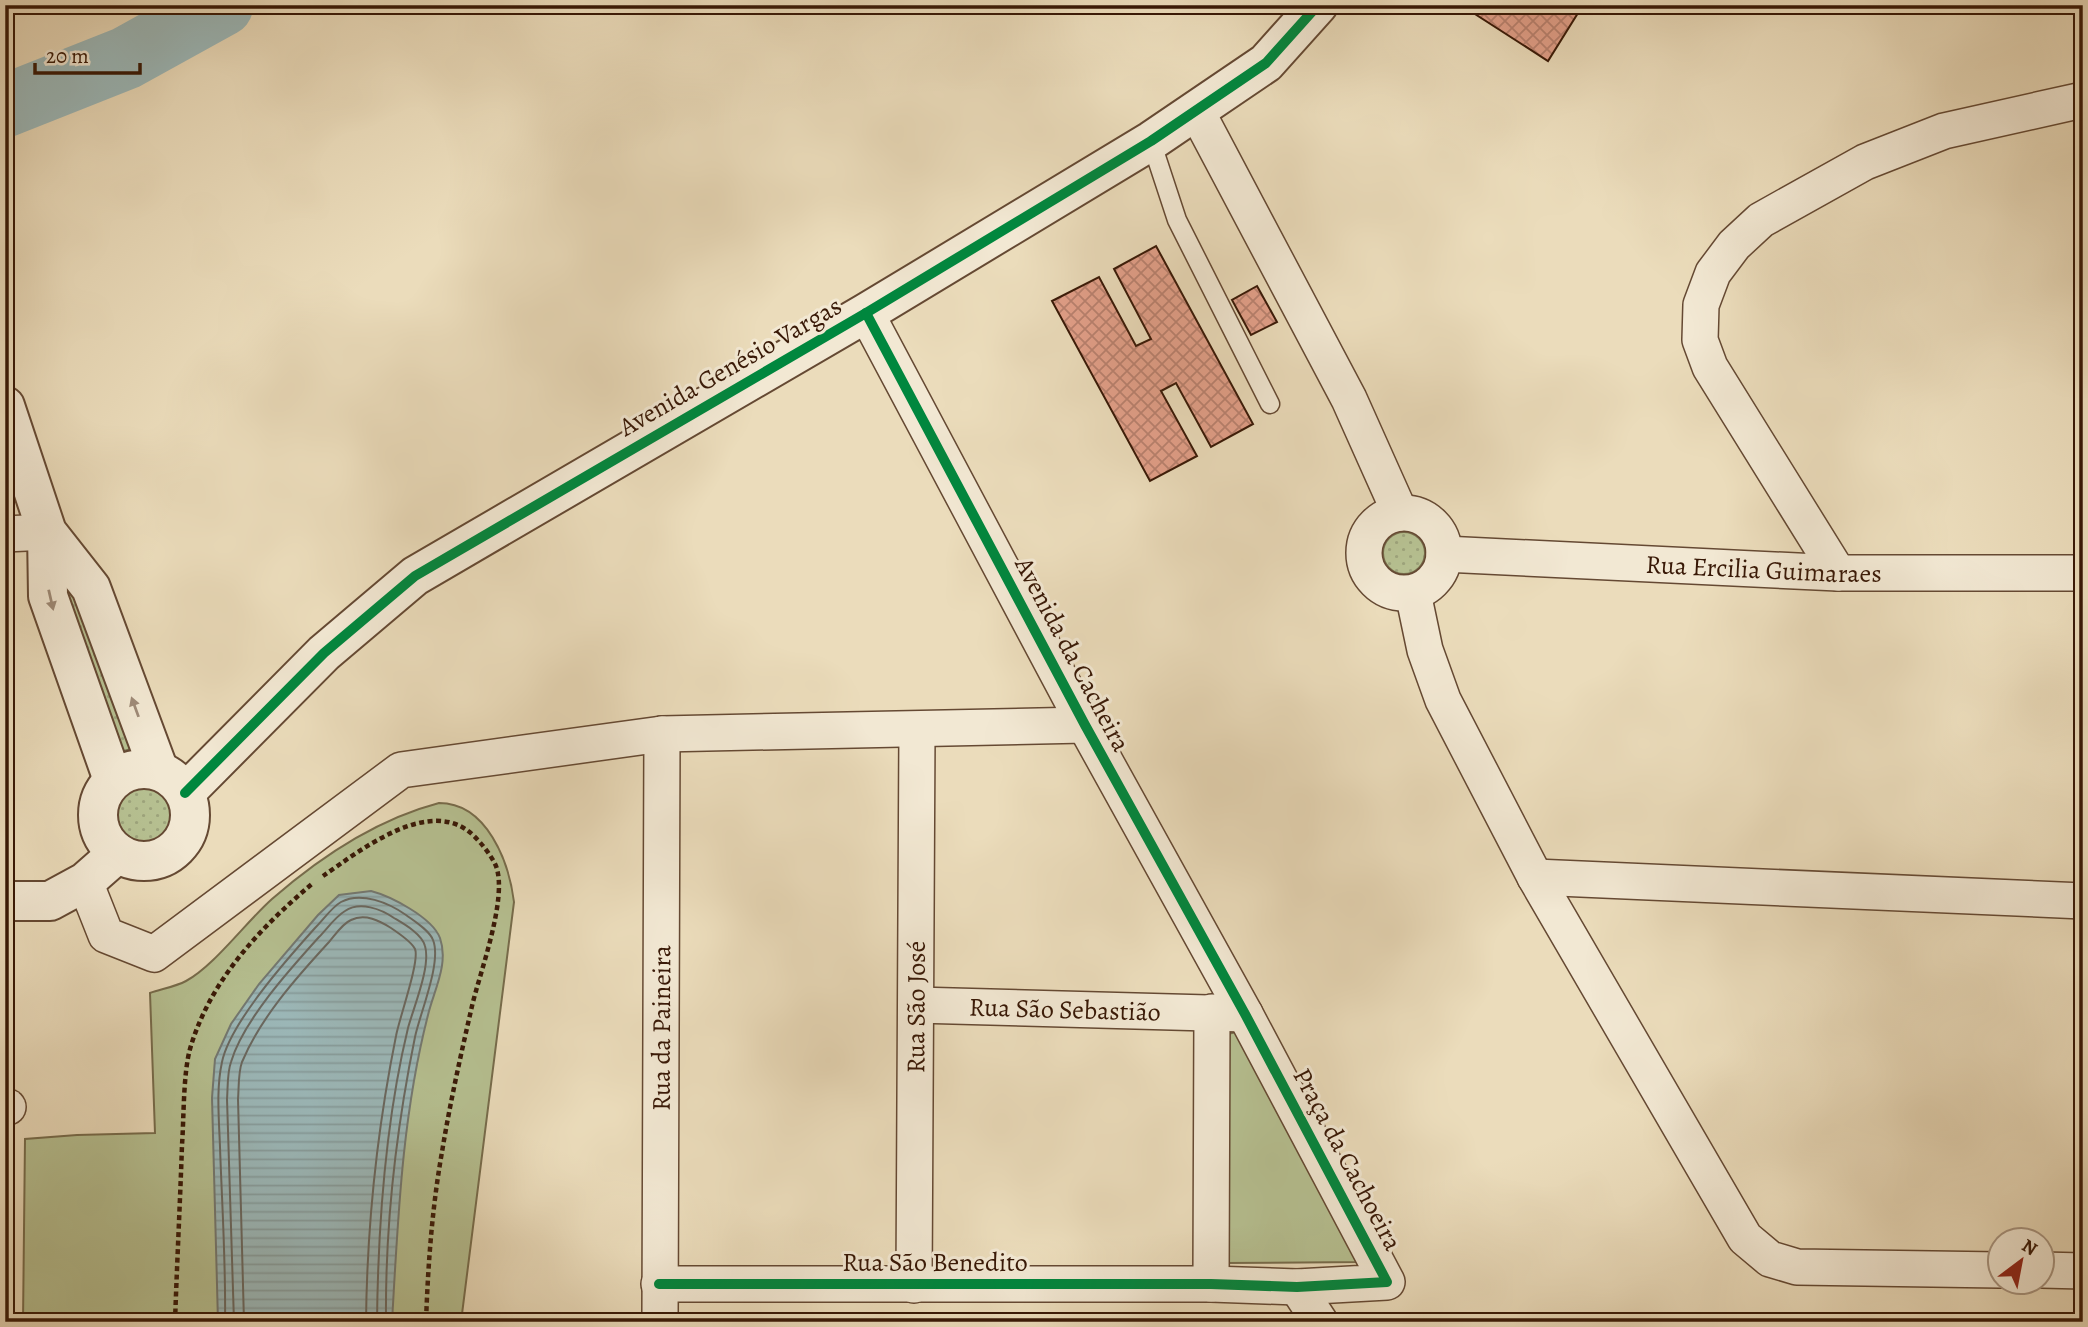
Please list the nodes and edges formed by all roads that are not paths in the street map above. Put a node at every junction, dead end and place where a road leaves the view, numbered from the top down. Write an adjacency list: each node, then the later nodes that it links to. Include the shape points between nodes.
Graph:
1 (1318, 5): 3 (street, Avenida Genésio Vargas, via 1266,63)
2 (2078, 101): 12 (street, via 1944,131 1865,162 1761,220 1713,273 1701,305 1700,340 1710,367)
3 (1197, 112): 4 (street, Avenida Genésio Vargas); 8 (street, via 1349,399)
4 (1152, 141): 5 (street, Avenida Genésio Vargas); 6 (lane, via 1177,220)
5 (866, 313): 15 (street, Avenida da Cacheira); 19 (street, Avenida Genésio Vargas, via 415,576)
6 (1270, 404)
7 (5, 406): 9 (street)
8 (1399, 513): 11 (street, via 1414,514 1436,528); 14 (street, via 1374,526 1363,553 1373,579 1385,589)
9 (47, 532): 10 (street); 18 (street, one-way to 18, via 48,596); 19 (street, one-way to 9, via 91,588)
10 (5, 534)
11 (1444, 554): 12 (street, Rua Ercilia Guimaraes); 14 (street, via 1436,579)
12 (1838, 573): 13 (street, Rua Ercilia Guimaraes)
13 (2083, 573)
14 (1413, 593): 21 (street, via 1425,650 1443,699)
15 (1085, 725): 16 (street); 26 (street, Avenida da Cacheira)
16 (917, 730): 17 (street); 25 (street, Rua São José)
17 (662, 734): 22 (street, via 401,770 154,954 106,935); 30 (street, Rua da Paineira)
18 (113, 780): 19 (street, via 146,768); 20 (street, via 97,814 107,843)
19 (172, 782): 20 (street, via 190,807 190,823 176,849 147,861)
20 (118, 853): 22 (street)
21 (1535, 877): 24 (street); 27 (street, via 1745,1238 1770,1259 1797,1267)
22 (85, 883): 23 (street, via 50,901)
23 (5, 901)
24 (2083, 901)
25 (916, 1005): 26 (street, Rua São Sebastião); 31 (street, Rua São José)
26 (1228, 1013): 32 (street); 33 (street, Praça da Cachoeira, via 1387,1282)
27 (1986, 1270)
28 (2056, 1270): 29 (street)
29 (2083, 1271)
30 (659, 1284): 31 (street, Rua São Benedito); 34 (street, Rua da Paineira)
31 (914, 1284): 32 (street, Rua São Benedito)
32 (1211, 1284): 33 (street, Praça da Cachoeira)
33 (1297, 1287): 35 (street)
34 (660, 1322)
35 (1320, 1322)

